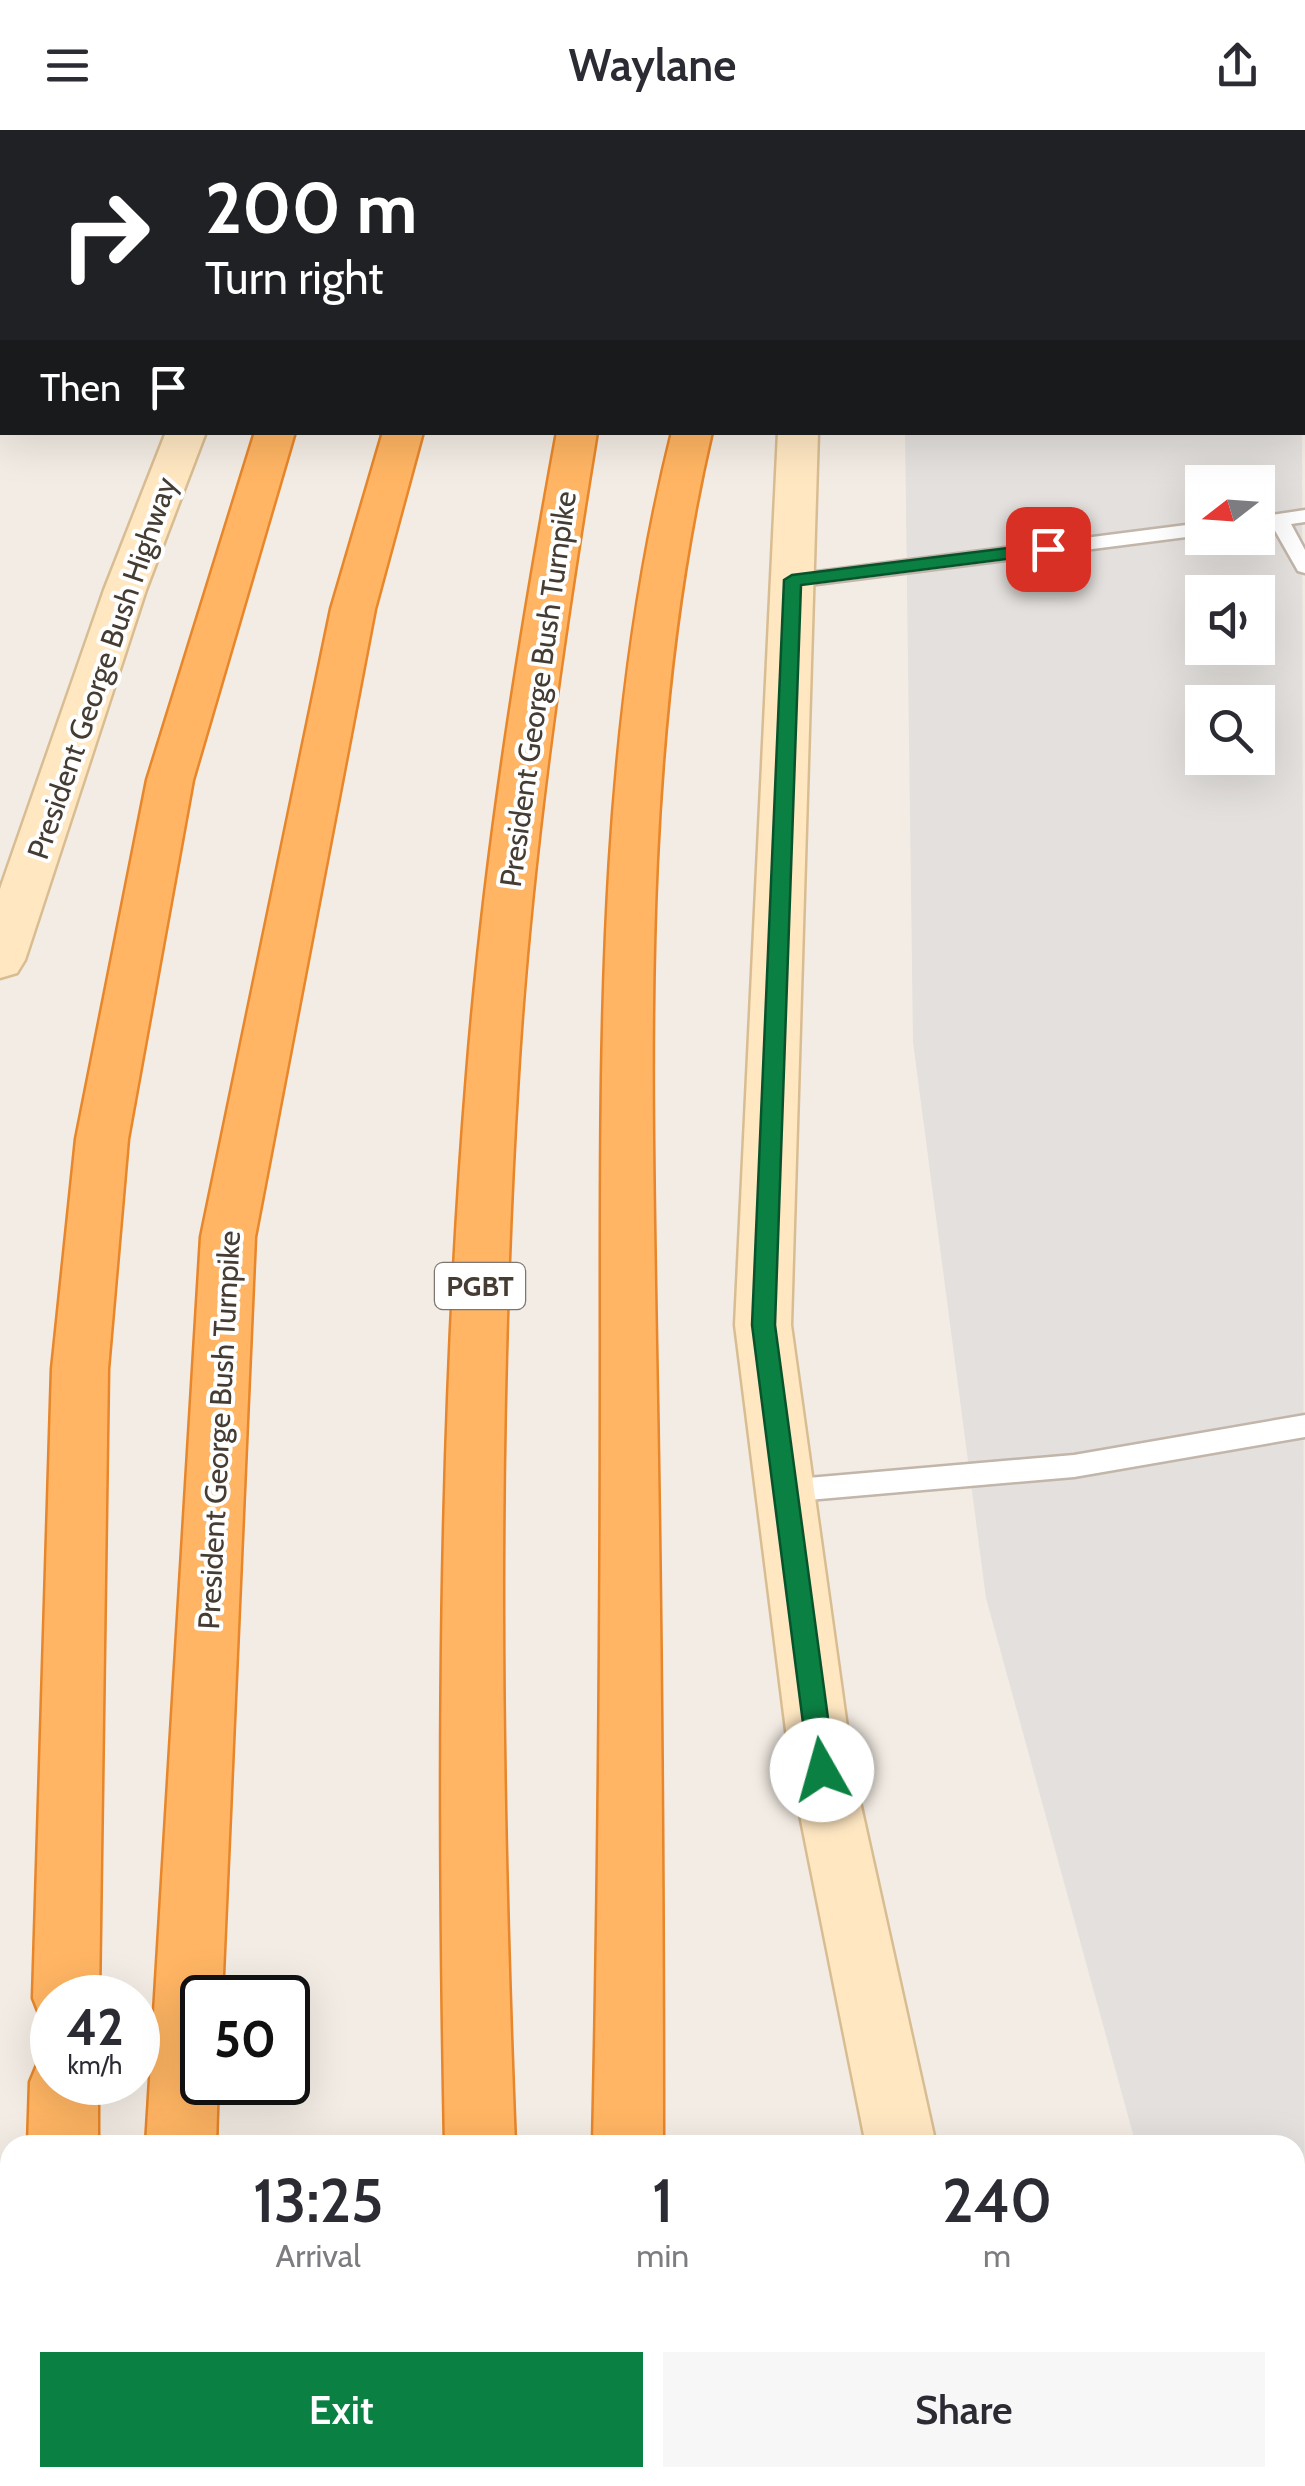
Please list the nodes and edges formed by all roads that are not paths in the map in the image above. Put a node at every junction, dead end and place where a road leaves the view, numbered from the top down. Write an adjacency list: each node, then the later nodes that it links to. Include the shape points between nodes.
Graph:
1 (185, 435): 13 (main road, President George Bush Highway)
2 (274, 435): 16 (highway, via 170,780 102,1138 80,1369)
3 (402, 435): 19 (highway, President George Bush Turnpike, via 353,609 228,1237)
4 (576, 435): 20 (highway, President George Bush Turnpike / PGBT, via 521,776 489,1114 472,1595)
5 (691, 435): 21 (highway, via 666,540 652,652 626,1012)
6 (798, 435): 12 (main road)
7 (1305, 516): 9 (lane)
8 (1275, 520): 9 (lane)
9 (1279, 520): 11 (lane)
10 (1185, 532): 12 (lane)
11 (1305, 566)
12 (792, 580): 15 (main road, via 763,1325)
13 (0, 960)
14 (1305, 1426): 15 (lane, via 1074,1466)
15 (785, 1491): 22 (main road, via 822,1770)
16 (67, 1975)
17 (64, 2105): 18 (highway)
18 (63, 2135)
19 (182, 2135)
20 (480, 2135)
21 (628, 2135)
22 (900, 2135)

